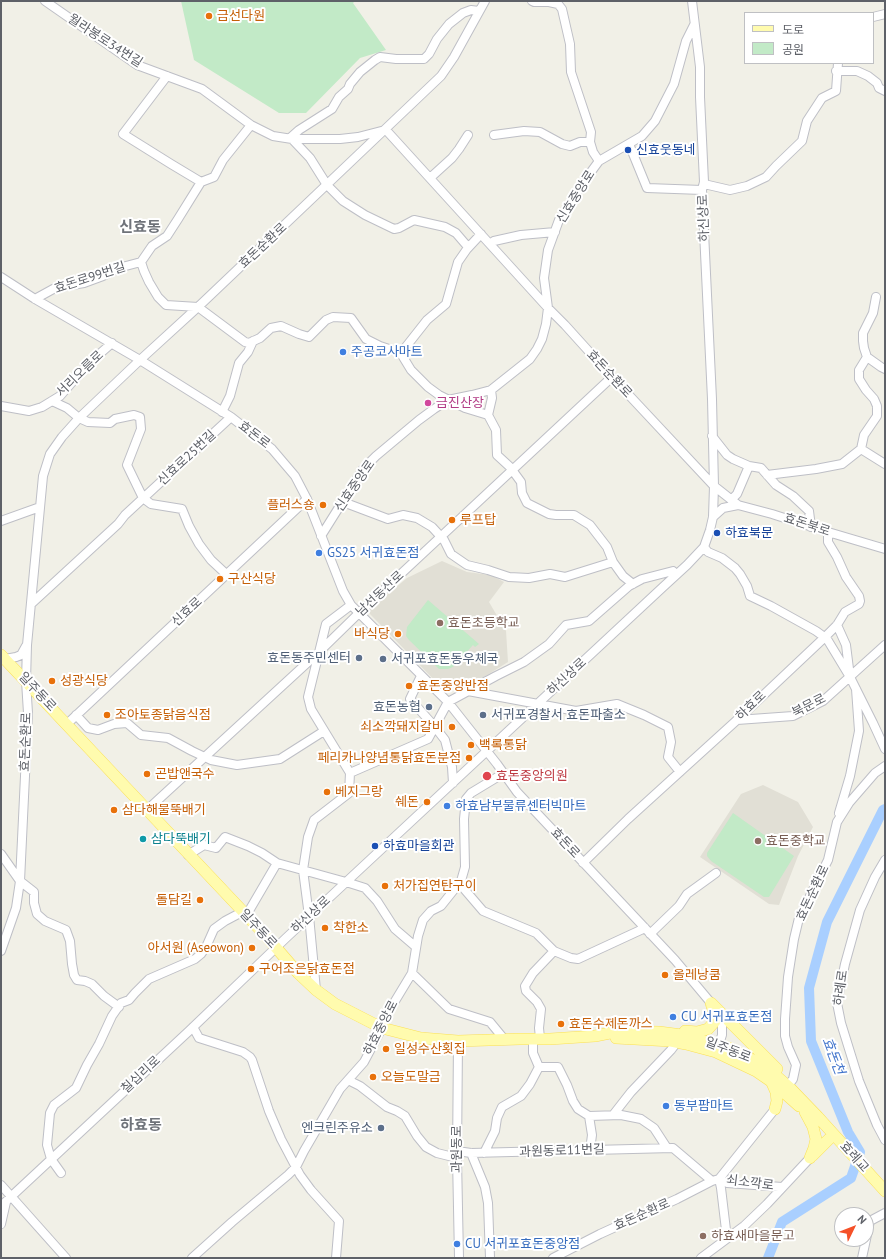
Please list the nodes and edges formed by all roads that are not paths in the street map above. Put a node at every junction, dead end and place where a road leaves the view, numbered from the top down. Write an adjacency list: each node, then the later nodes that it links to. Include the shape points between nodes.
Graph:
1 (45, 1): 10 (street, 월라봉로34번길, via 137,65)
2 (485, 1): 5 (street, 효돈순환로)
3 (532, 1): 17 (street, via 558,4 562,9 570,44 571,72 591,132)
4 (692, 1): 8 (street, 하신상로)
5 (479, 11): 13 (street, 효돈순환로, via 441,76); 16 (street, via 463,13 449,24 424,59 380,57 375,60 360,72 332,108)
6 (885, 14): 7 (street)
7 (874, 17)
8 (694, 25): 18 (street, 신효중앙로, via 686,41 674,84 655,121 642,136); 23 (street, 하신상로, via 700,67)
9 (837, 67): 11 (street, via 868,76); 23 (street, via 836,91 822,98 806,121 802,141 766,177 747,186 730,190)
10 (167, 76): 12 (street, 월라봉로34번길, via 202,89); 21 (street, via 123,134)
11 (885, 91)
12 (251, 125): 16 (street, 월라봉로34번길, via 273,136); 21 (street, 효돈로99번길, via 223,160 214,177)
13 (386, 130): 16 (street, 월라봉로34번길, via 340,139); 20 (street, 효돈순환로); 22 (street, 효돈순환로)
14 (468, 135): 20 (street, via 452,158)
15 (494, 135): 17 (street, via 524,131 540,132 570,146)
16 (291, 138): 22 (street, via 310,158)
17 (590, 142): 19 (street, via 592,152)
18 (629, 144): 19 (street, 신효중앙로); 23 (street, via 647,188)
19 (599, 161): 24 (street, 신효중앙로, via 559,220)
20 (430, 178): 25 (street, 효돈순환로)
21 (201, 182): 28 (street, 효돈로99번길, via 167,236 152,246)
22 (327, 185): 27 (street, via 343,201 383,225 394,229 414,220 445,227 456,233); 32 (street, 효돈순환로)
23 (703, 187): 49 (street, 하신상로)
24 (555, 232): 26 (street, via 521,235); 33 (street, 신효중앙로, via 548,250 544,278)
25 (481, 234): 26 (street, 효돈순환로); 27 (street)
26 (490, 244): 33 (street, 효돈순환로)
27 (468, 247): 36 (street, via 458,262 446,304 427,320)
28 (141, 262): 31 (street, 효돈로99번길, via 84,282 55,288); 32 (street, via 149,282 166,306)
29 (1, 277): 31 (street, 효돈로)
30 (876, 297): 37 (street, via 873,313 863,333 864,348)
31 (35, 299): 35 (street, 효돈로)
32 (198, 308): 34 (street, via 245,342); 38 (street, 효돈순환로)
33 (548, 308): 40 (street, 효돈순환로); 41 (street, 신효중앙로, via 542,339 537,349 530,358)
34 (253, 341): 36 (street, via 271,328 281,326 309,337 326,320 333,317 351,318 366,339); 45 (street, via 239,363 230,396)
35 (112, 344): 38 (street, 효돈로); 43 (street, 서리오름로, via 88,364 60,396)
36 (401, 352): 42 (street, via 411,370 439,396)
37 (868, 356): 39 (street); 50 (street, via 860,370 859,379 874,399 877,416 864,435)
38 (140, 360): 45 (street, 효돈로); 48 (street, 효돈순환로)
39 (885, 369)
40 (612, 377): 53 (street, 남선동산로); 55 (street, 효돈순환로)
41 (491, 390): 42 (street, 신효중앙로); 46 (street)
42 (448, 400): 46 (street); 59 (street, 신효중앙로, via 419,420 376,456 363,469)
43 (52, 401): 44 (street, 서리오름로, via 29,411); 48 (street, via 67,408)
44 (1, 406)
45 (222, 412): 47 (street, 효돈로)
46 (488, 416): 53 (street, via 496,430 497,454)
47 (231, 417): 56 (street, 신효로25번길); 57 (street, 효돈로, via 272,449 294,476)
48 (79, 418): 56 (street, 신효로25번길, via 88,422 110,422 134,415 140,417 141,429 127,465); 61 (street, 효돈순환로, via 50,454 43,476)
49 (712, 436): 52 (street, via 727,455); 55 (street, 하신상로)
50 (861, 449): 51 (street); 54 (street, via 842,464)
51 (885, 464)
52 (749, 466): 54 (street, via 761,468); 58 (street, via 737,494)
53 (513, 471): 67 (street, 남선동산로); 70 (street, via 521,482 522,493 527,503 549,514 574,515 590,525 607,546)
54 (768, 475): 64 (street, via 776,485 793,496 809,512)
55 (714, 486): 58 (street, 효돈순환로); 62 (street, 하신상로)
56 (143, 498): 71 (street, 신효로25번길, via 151,504 182,509 199,544); 74 (street)
57 (307, 499): 66 (street, 효돈로); 71 (street, 신효로)
58 (731, 500): 60 (street, 효돈북로)
59 (343, 502): 66 (street, 신효중앙로); 67 (street, via 388,519 403,515 417,518 432,527)
60 (738, 505): 62 (street, via 722,508); 64 (street, 효돈북로)
61 (40, 507): 63 (street); 74 (street, 효돈순환로)
62 (713, 517): 68 (street, 하신상로)
63 (1, 521)
64 (811, 527): 65 (street, 효돈북로)
65 (828, 532): 69 (street, 효돈북로); 77 (street, 하효로, via 828,542 860,601 845,612)
66 (321, 536): 75 (street, 효돈로)
67 (441, 537): 70 (street, via 451,554 467,565 508,577 529,578 550,574 565,577); 76 (street, 남선동산로)
68 (704, 547): 72 (street, 하신상로); 78 (street, via 735,568 747,586 750,596)
69 (885, 549)
70 (613, 562): 73 (street, via 623,576)
71 (226, 574): 90 (street, 신효로)
72 (676, 574): 73 (street, via 673,571); 89 (street, 하신상로)
73 (633, 584): 87 (street, via 589,621 566,625 549,644 524,662)
74 (31, 604): 79 (street, 효돈순환로)
75 (351, 605): 76 (street, 효돈로); 81 (street, via 326,624)
76 (359, 613): 81 (street, 남선동산로); 83 (street, 효돈로)
77 (837, 625): 78 (street, 하효로); 84 (street, via 846,645)
78 (825, 637): 84 (street); 91 (street, 하효로)
79 (26, 645): 82 (street, via 21,655); 85 (street, 효돈순환로)
80 (885, 645): 84 (street, 북문로)
81 (319, 652): 94 (street, via 308,697 311,710); 97 (street, 남선동산로)
82 (3, 657): 85 (main road, 일주동로)
83 (421, 676): 88 (street, 효돈로); 93 (street, via 410,699)
84 (850, 677): 86 (street); 91 (street, 북문로, via 823,701 793,716)
85 (26, 681): 92 (main road, 일주동로); 112 (street, 효돈순환로, via 28,713)
86 (856, 689): 95 (street); 104 (street, via 859,731)
87 (468, 691): 88 (street); 89 (street)
88 (448, 702): 93 (street); 96 (street, 효돈로)
89 (538, 704): 96 (street, 하신상로); 99 (street, via 576,711 616,704 644,715 668,727 671,742 668,757)
90 (76, 715): 92 (street, 신효로); 97 (street, via 88,728 98,730 114,724 127,723 141,735 168,738)
91 (737, 720): 99 (street, 하효로)
92 (67, 724): 103 (main road, 일주동로)
93 (435, 726): 101 (street, via 428,739); 102 (street, via 445,740)
94 (324, 731): 97 (street, via 280,759 237,765); 101 (street)
95 (885, 749)
96 (487, 751): 100 (street, 효돈로); 102 (street, 하신상로)
97 (204, 757): 103 (street, 남선동산로)
98 (885, 766): 104 (street, 효돈순환로, via 875,773 849,803)
99 (680, 772): 109 (street, 하효로)
100 (504, 773): 109 (street, 효돈로, via 517,792); 114 (street, 하효중앙로, via 470,793 466,799 465,867)
101 (350, 774): 110 (street, via 349,793 314,820 308,837)
102 (453, 783): 113 (street, 하신상로)
103 (147, 810): 106 (main road, 일주동로)
104 (837, 822): 138 (street, 효돈순환로, via 828,860 799,918 794,939 785,1019 788,1047 796,1065)
105 (1, 854): 112 (street)
106 (188, 854): 108 (street, via 204,845 216,848 225,837 248,846); 115 (main road, 일주동로)
107 (885, 860): 146 (street, 하례로, via 860,910 844,964 837,1003 840,1023 859,1081)
108 (277, 863): 110 (street); 115 (street)
109 (583, 863): 117 (street, 효돈로)
110 (303, 870): 113 (street); 116 (street)
111 (716, 873): 117 (street, via 687,894 679,906)
112 (20, 881): 120 (street, 효돈순환로, via 16,908); 125 (street, via 34,892 36,914 66,930 70,941 74,975 78,980 92,984)
113 (346, 882): 116 (street, 하신상로); 118 (street, via 365,888 377,901 395,929)
114 (459, 883): 118 (street, 하효중앙로, via 442,906 431,911 423,920); 121 (street, via 483,911 536,933)
115 (244, 914): 119 (main road, 일주동로); 125 (street, via 225,921 214,929 201,954 149,978)
116 (310, 916): 119 (street, 하신상로); 123 (street)
117 (648, 931): 121 (street, via 578,959); 124 (street, 효돈로)
118 (416, 947): 122 (street, 하효중앙로)
119 (276, 948): 123 (main road, 일주동로); 126 (street, 칠십리로)
120 (1, 951)
121 (554, 951): 130 (street, via 533,973 525,986 526,991 541,1009)
122 (412, 973): 127 (street, 하효중앙로); 131 (street, via 449,1009 490,1022)
123 (316, 990): 127 (main road, 일주동로, via 346,1011)
124 (711, 1003): 128 (main road, via 716,1020 708,1029 698,1032 652,1028); 134 (street, 효돈로, via 722,1023 722,1035); 138 (main road)
125 (119, 1007): 153 (street, via 76,1088 54,1105 50,1112 47,1145)
126 (193, 1027): 153 (street, 칠십리로); 154 (street, via 199,1038 244,1052 250,1057 269,1112)
127 (382, 1028): 132 (main road, 일주동로, via 421,1038); 136 (street, 하효중앙로, via 364,1062)
128 (620, 1031): 129 (main road, 일주동로); 134 (main road, 일주동로, via 682,1035)
129 (595, 1036): 130 (main road, 일주동로); 133 (main road, 일주동로)
130 (537, 1038): 131 (main road, 일주동로); 135 (street, via 533,1053)
131 (504, 1039): 132 (main road, 일주동로)
132 (458, 1041): 151 (street, 과원동로)
133 (677, 1042): 134 (main road, 일주동로); 142 (street)
134 (717, 1049): 137 (main road, 일주동로); 144 (main road, 일주동로, via 732,1049 766,1067 791,1088)
135 (539, 1067): 143 (street, via 558,1067 578,1109); 149 (street, via 521,1096 502,1107 495,1131)
136 (348, 1080): 151 (street, 과원동로11번길, via 387,1107 405,1116 426,1146 437,1153); 154 (street, 하효중앙로, via 340,1089)
137 (772, 1082): 139 (main road, 일주동로); 140 (main road, via 777,1100)
138 (790, 1083): 144 (main road)
139 (793, 1101): 140 (main road, via 783,1102); 141 (main road, 일주동로)
140 (775, 1109): 156 (street, 효돈순환로)
141 (805, 1112): 145 (main road, 일주동로); 152 (main road, via 816,1139)
142 (613, 1115): 143 (street); 147 (street, via 641,1119 654,1128)
143 (589, 1116): 148 (street, via 592,1135)
144 (818, 1117): 145 (main road, 일주동로)
145 (831, 1137): 152 (main road); 157 (main road, 효례교)
146 (885, 1140)
147 (667, 1148): 148 (street, 과원동로11번길); 156 (street, via 673,1148)
148 (590, 1150): 149 (street, 과원동로11번길)
149 (484, 1153): 150 (street, 과원동로11번길)
150 (471, 1154): 151 (street, 과원동로11번길); 171 (street, via 485,1187 488,1203)
151 (457, 1155): 170 (street, 과원동로)
152 (810, 1158): 159 (street, 쇠소깍로)
153 (51, 1159): 155 (street); 162 (street, 칠십리로)
154 (296, 1167): 168 (street, 하효중앙로); 169 (street, via 311,1190 339,1221)
155 (61, 1172)
156 (715, 1180): 159 (street, 쇠소깍로); 165 (street, via 721,1188); 166 (street, 효돈순환로, via 600,1234)
157 (874, 1184): 160 (main road); 161 (main road)
158 (1, 1185): 162 (street)
159 (782, 1187): 165 (street, 쇠소깍로, via 744,1226)
160 (885, 1191)
161 (885, 1201)
162 (6, 1202): 164 (street); 167 (street)
163 (885, 1213): 174 (street, via 870,1221)
164 (1, 1224)
165 (728, 1237): 173 (street, 쇠소깍로)
166 (566, 1255): 172 (street, 효돈순환로)
167 (66, 1258)
168 (192, 1258)
169 (336, 1258)
170 (459, 1258)
171 (490, 1258)
172 (553, 1258)
173 (701, 1258)
174 (862, 1258)

